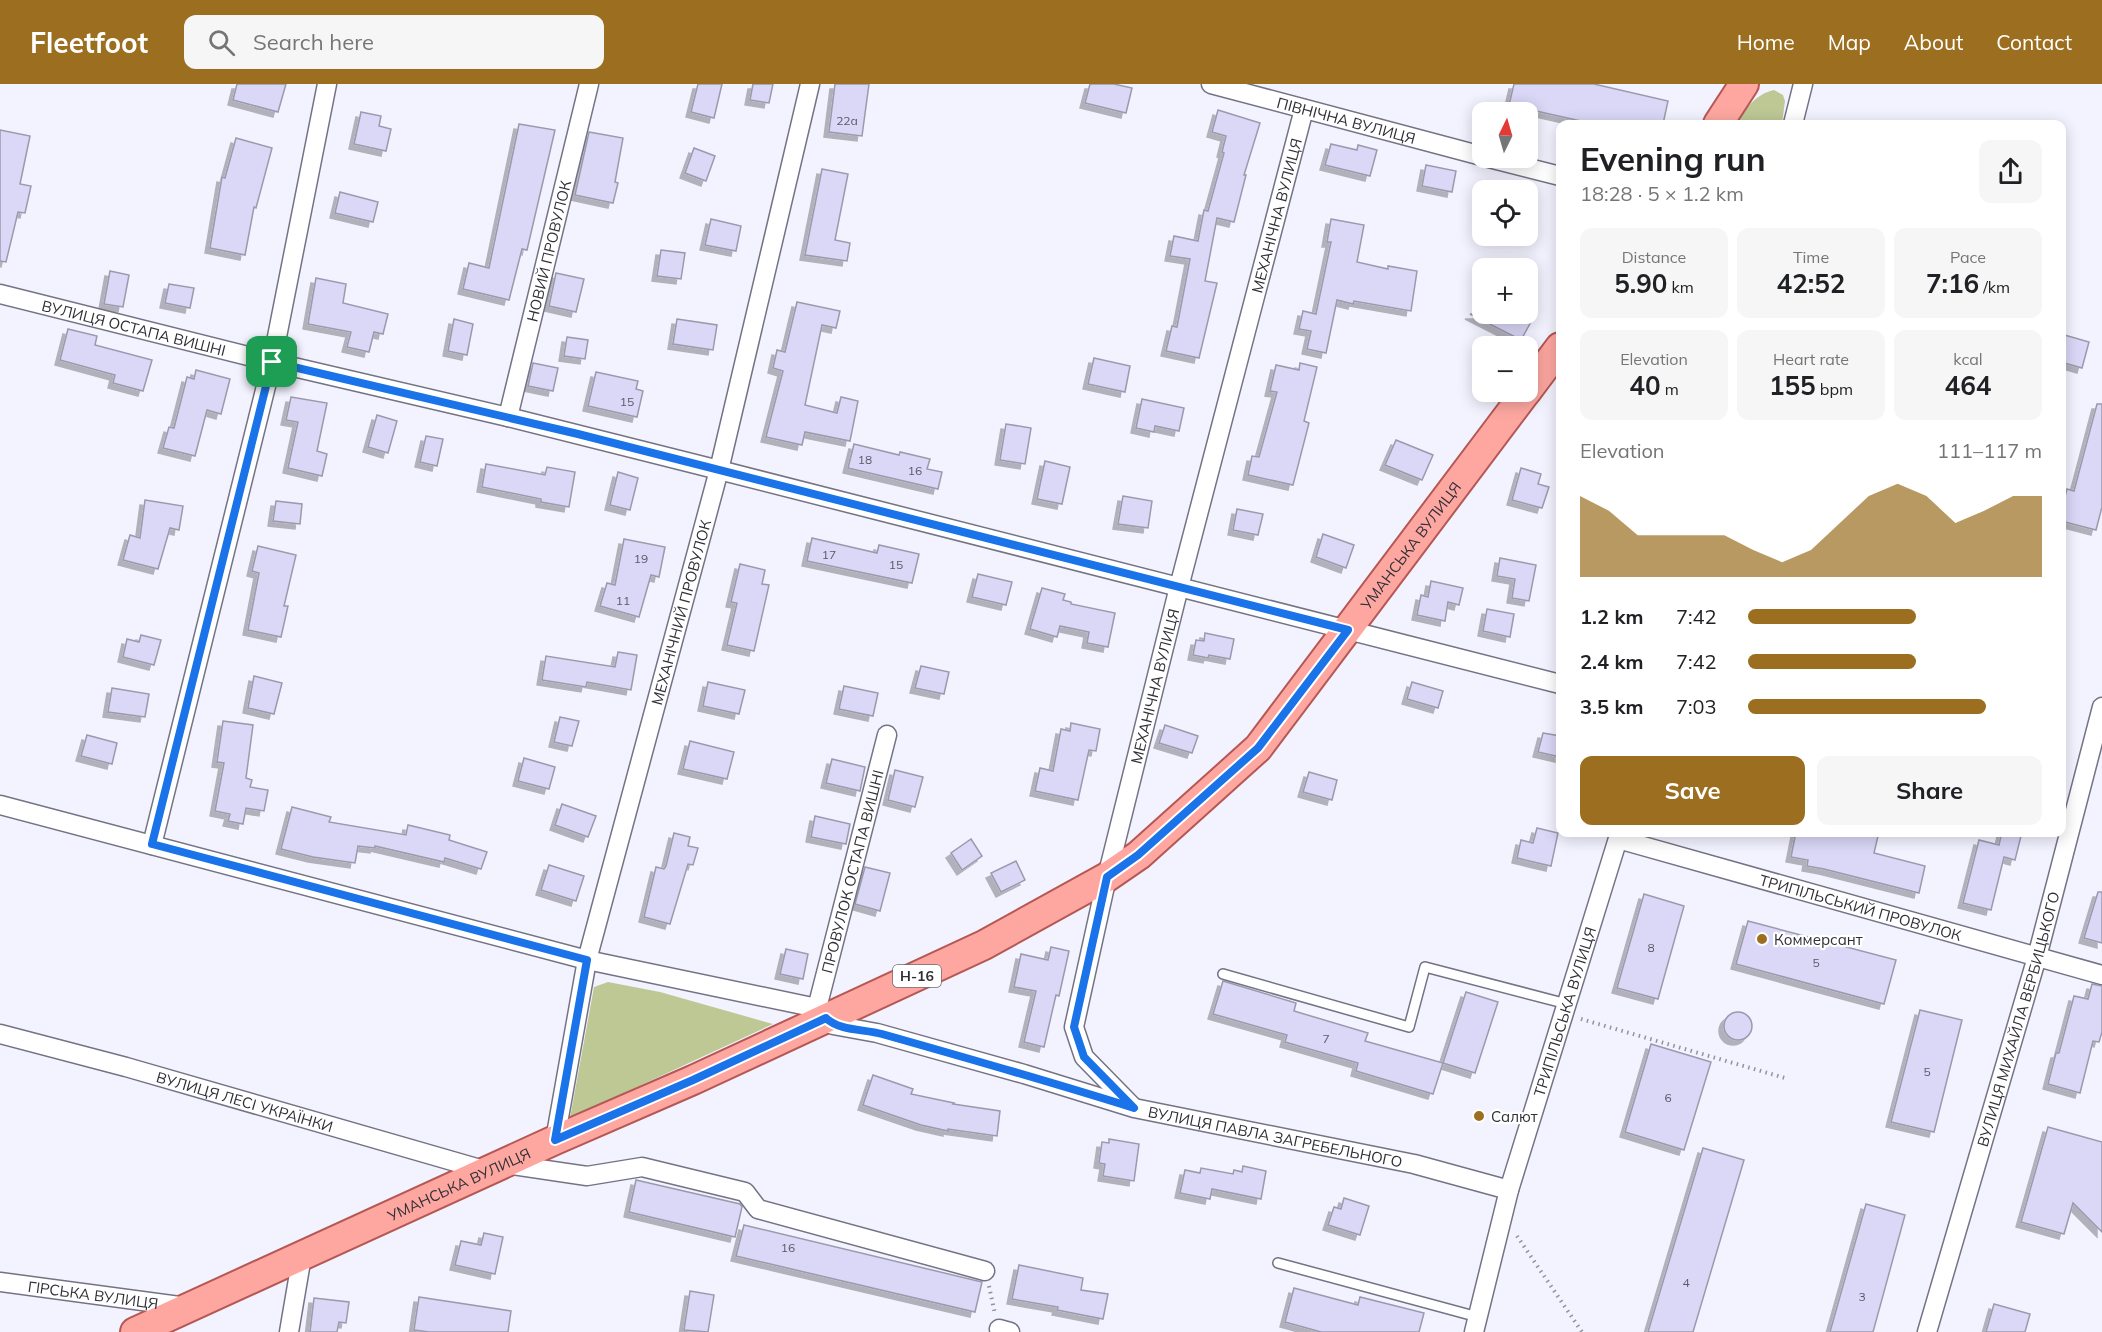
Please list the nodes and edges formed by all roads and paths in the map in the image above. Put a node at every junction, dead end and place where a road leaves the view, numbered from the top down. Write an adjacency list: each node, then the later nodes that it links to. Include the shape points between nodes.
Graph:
1 (327, 84): 15 (street)
2 (589, 84): 18 (street, НОВИЙ ПРОВУЛОК)
3 (810, 84): 19 (street, МЕХАНІЧНИЙ ПРОВУЛОК)
4 (1211, 84): 7 (street, ПІВНІЧНА ВУЛИЦЯ)
5 (1744, 84): 8 (main road)
6 (1803, 84): 9 (street)
7 (1304, 109): 10 (street, ПІВНІЧНА ВУЛИЦЯ); 20 (street, МЕХАНІЧНА ВУЛИЦЯ)
8 (1721, 120)
9 (1794, 120)
10 (1472, 153)
11 (1528, 168): 12 (street)
12 (1556, 175)
13 (0, 294): 15 (street, ВУЛИЦЯ ОСТАПА ВИШНІ)
14 (1556, 351): 16 (main road, УМАНСЬКА ВУЛИЦЯ / Н-16)
15 (272, 362): 18 (street, ВУЛИЦЯ ОСТАПА ВИШНІ); 28 (street)
16 (1538, 376)
17 (1519, 402): 21 (main road, УМАНСЬКА ВУЛИЦЯ / Н-16)
18 (508, 417): 19 (street, ВУЛИЦЯ ОСТАПА ВИШНІ)
19 (719, 470): 20 (street, ВУЛИЦЯ ОСТАПА ВИШНІ); 31 (street, МЕХАНІЧНИЙ ПРОВУЛОК)
20 (1179, 587): 21 (street, ВУЛИЦЯ ОСТАПА ВИШНІ); 29 (street, МЕХАНІЧНА ВУЛИЦЯ)
21 (1348, 630): 22 (street, ВУЛИЦЯ ОСТАПА ВИШНІ); 29 (main road, УМАНСЬКА ВУЛИЦЯ / Н-16, via 1258,748 1138,855)
22 (1556, 683)
23 (2102, 707): 30 (street, ВУЛИЦЯ МИХАЙЛА ВЕРБИЦЬКОГО)
24 (887, 735): 35 (street, ПРОВУЛОК ОСТАПА ВИШНІ)
25 (0, 805): 28 (street, ВУЛИЦЯ ПАВЛА ЗАГРЕБЕЛЬНОГО)
26 (1619, 837): 34 (street, ТРИПІЛЬСЬКА ВУЛИЦЯ)
27 (1622, 837): 30 (street, ТРИПІЛЬСЬКИЙ ПРОВУЛОК)
28 (152, 844): 31 (street, ВУЛИЦЯ ПАВЛА ЗАГРЕБЕЛЬНОГО)
29 (1107, 877): 35 (main road, УМАНСЬКА ВУЛИЦЯ / Н-16, via 984,945); 38 (street, МЕХАНІЧНА ВУЛИЦЯ, via 1074,1027 1084,1057)
30 (2037, 957): 33 (street, ТРИПІЛЬСЬКИЙ ПРОВУЛОК); 53 (street, ВУЛИЦЯ МИХАЙЛА ВЕРБИЦЬКОГО)
31 (587, 960): 35 (street, ВУЛИЦЯ ПАВЛА ЗАГРЕБЕЛЬНОГО); 39 (street, МЕХАНІЧНИЙ ПРОВУЛОК)
32 (1223, 974): 34 (lane, via 1409,1027 1425,967)
33 (2102, 975)
34 (1573, 1011): 37 (path); 41 (street, ТРИПІЛЬСЬКА ВУЛИЦЯ)
35 (821, 1013): 38 (street, ВУЛИЦЯ ПАВЛА ЗАГРЕБЕЛЬНОГО, via 833,1025 990,1064); 39 (main road, УМАНСЬКА ВУЛИЦЯ / Н-16, via 693,1080)
36 (0, 1034): 40 (street, ВУЛИЦЯ ЛЕСІ УКРАЇНКИ)
37 (1785, 1077)
38 (1134, 1108): 41 (street, ВУЛИЦЯ ПАВЛА ЗАГРЕБЕЛЬНОГО, via 1414,1164)
39 (555, 1140): 40 (main road, УМАНСЬКА ВУЛИЦЯ / Н-16)
40 (495, 1168): 43 (main road, УМАНСЬКА ВУЛИЦЯ / Н-16); 45 (street, ВУЛИЦЯ ЛЕСІ УКРАЇНКИ, via 588,1176 642,1167 745,1192 758,1209)
41 (1509, 1190): 42 (street, ТРИПІЛЬСЬКА ВУЛИЦЯ)
42 (1503, 1215): 48 (street, ТРИПІЛЬСЬКА ВУЛИЦЯ); 52 (path)
43 (302, 1256): 47 (main road, УМАНСЬКА ВУЛИЦЯ / Н-16); 51 (street)
44 (1278, 1263): 48 (lane)
45 (985, 1271): 49 (path)
46 (0, 1282): 47 (street, ГІРСЬКА ВУЛИЦЯ)
47 (188, 1307): 50 (main road, УМАНСЬКА ВУЛИЦЯ / Н-16)
48 (1476, 1325)
49 (1004, 1330)
50 (135, 1332)
51 (289, 1332)
52 (1582, 1332)
53 (1928, 1332)

